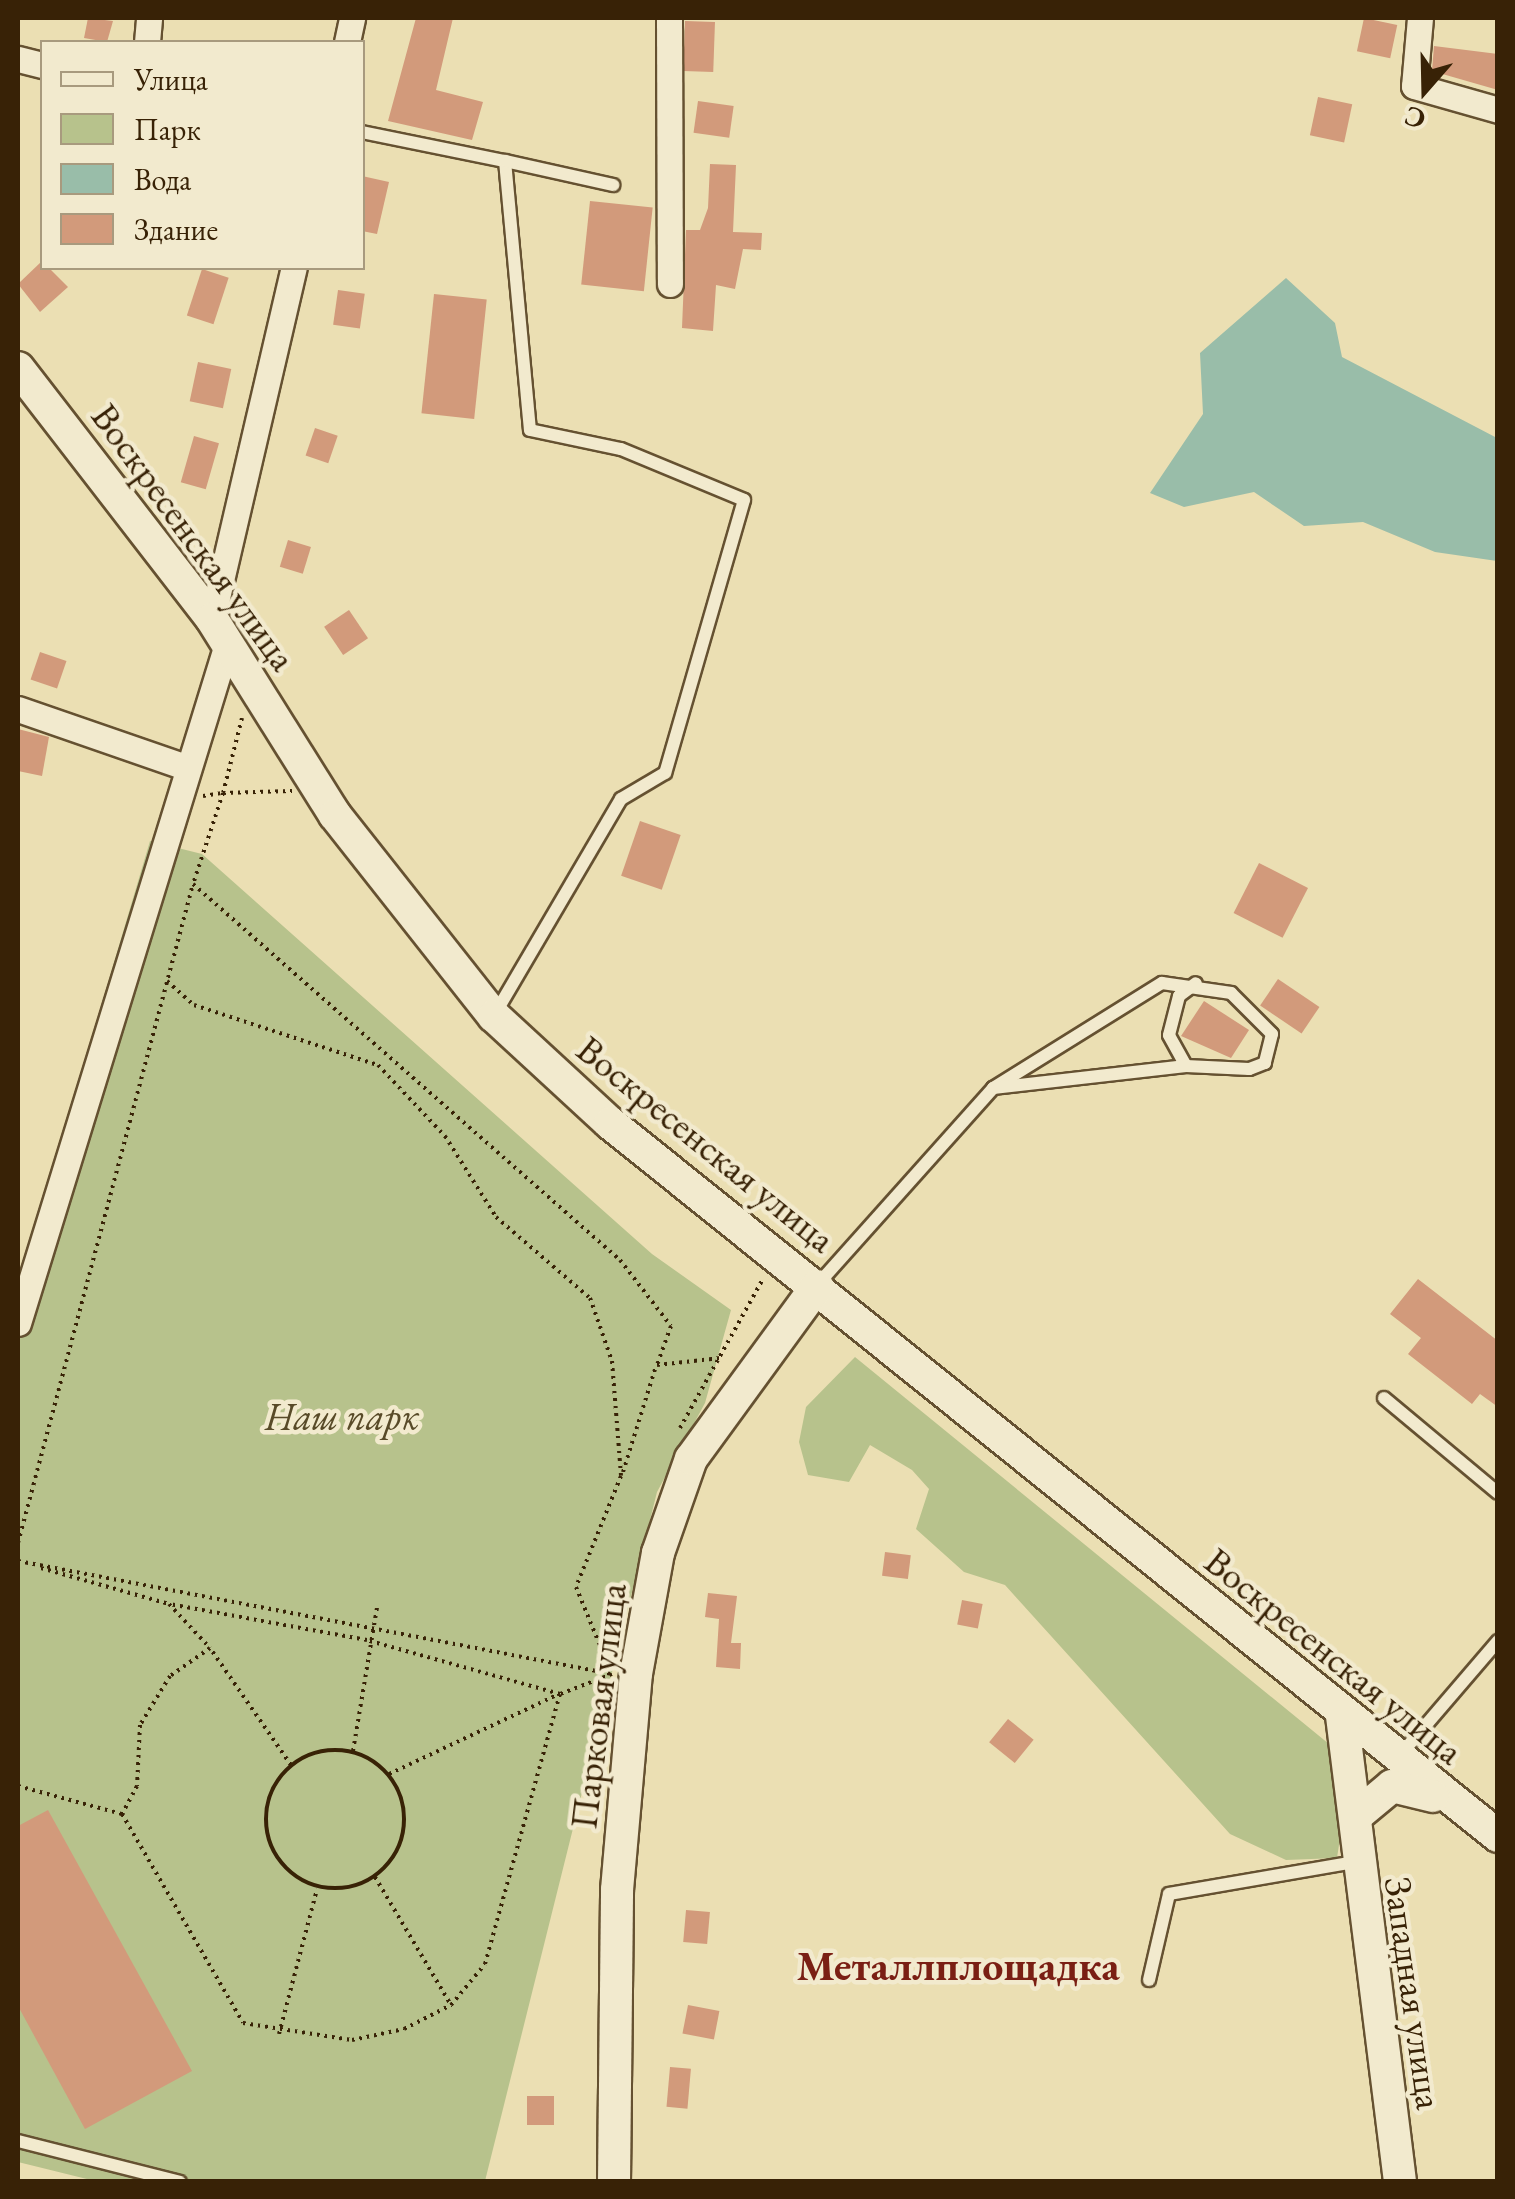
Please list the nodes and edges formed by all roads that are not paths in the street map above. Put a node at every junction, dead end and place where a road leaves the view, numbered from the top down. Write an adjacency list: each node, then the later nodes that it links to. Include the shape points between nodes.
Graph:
1 (669, 18): 8 (street)
2 (1420, 18): 3 (street, via 1414,86)
3 (1498, 110)
4 (365, 133): 5 (lane)
5 (505, 161): 6 (lane); 14 (lane, via 530,430 622,449 744,500 665,773 621,799)
6 (613, 186)
7 (294, 270): 10 (street)
8 (670, 284)
9 (18, 368): 10 (street, Воскресенская улица)
10 (220, 630): 12 (street, via 217,674); 14 (street, Воскресенская улица, via 254,713)
11 (18, 709): 12 (street)
12 (188, 768): 17 (street)
13 (1196, 982): 15 (lane, via 1178,996 1169,1035); 15 (lane, via 1264,1017 1270,1052 1249,1069); 16 (lane, via 1162,983)
14 (494, 1016): 18 (street, Воскресенская улица, via 610,1123)
15 (1186, 1066): 16 (lane)
16 (994, 1088): 18 (lane)
17 (24, 1275): 19 (street)
18 (817, 1286): 23 (street, Воскресенская улица); 32 (street, Парковая улица, via 691,1459 658,1553 636,1674 616,1908)
19 (18, 1324)
20 (1384, 1398): 21 (lane)
21 (1498, 1494)
22 (1498, 1641): 24 (lane)
23 (1342, 1716): 24 (street, Воскресенская улица); 26 (street, Западная улица)
24 (1396, 1759): 25 (street, Воскресенская улица); 26 (street, via 1367,1786)
25 (1454, 1805): 26 (street, via 1392,1786); 27 (street, Воскресенская улица)
26 (1356, 1816): 28 (street, Западная улица)
27 (1498, 1836)
28 (1355, 1862): 29 (lane, via 1169,1894); 33 (street, Западная улица)
29 (1149, 1980)
30 (18, 2141): 31 (lane)
31 (180, 2182)
32 (614, 2182)
33 (1400, 2182)

